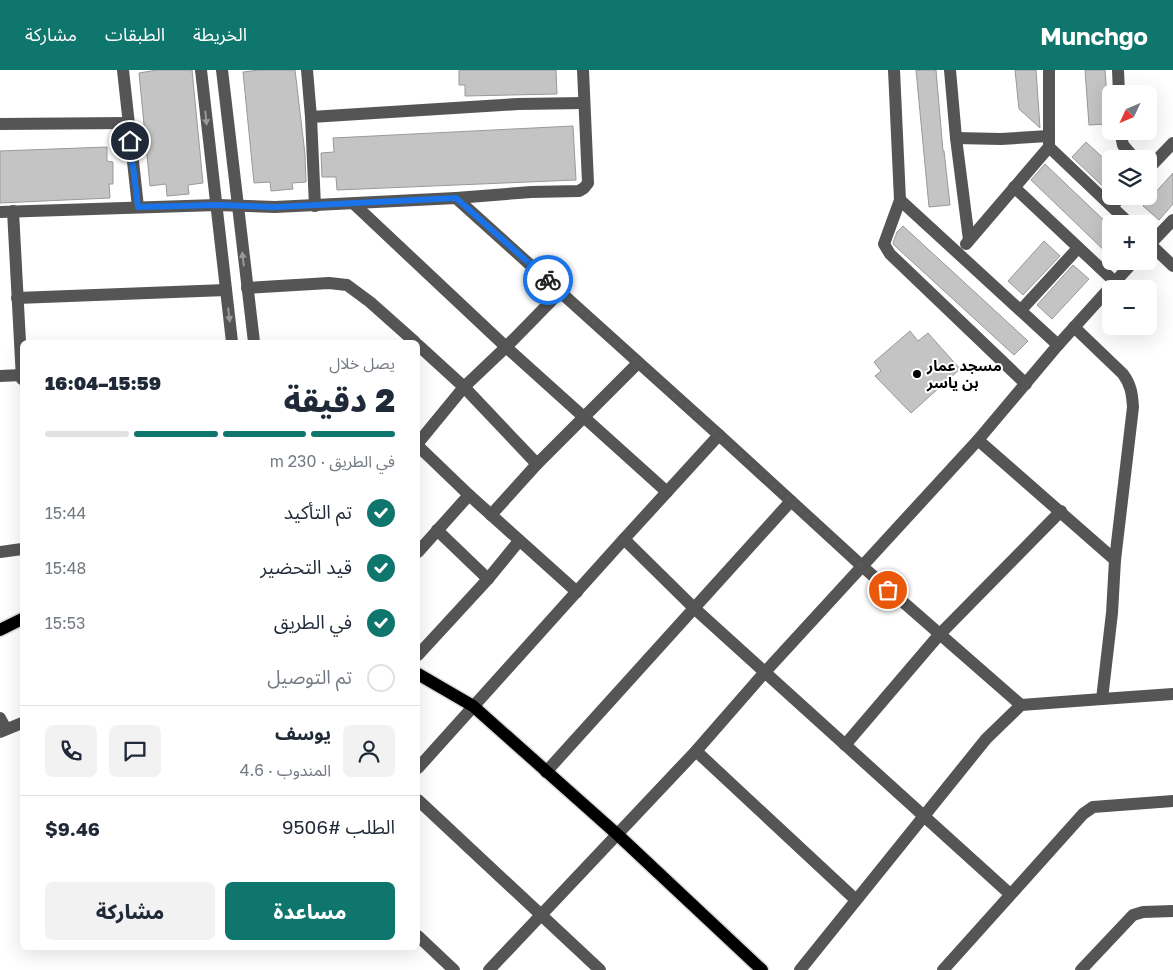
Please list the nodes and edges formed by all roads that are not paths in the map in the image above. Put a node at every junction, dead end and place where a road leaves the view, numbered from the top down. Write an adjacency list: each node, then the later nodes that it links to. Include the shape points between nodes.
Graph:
1 (123, 70): 13 (street)
2 (201, 70): 23 (street, one-way to 23)
3 (222, 70): 24 (street)
4 (307, 70): 12 (street)
5 (583, 70): 11 (street)
6 (894, 70): 21 (street)
7 (950, 70): 15 (street)
8 (1049, 70): 16 (street)
9 (1118, 70): 10 (street)
10 (1119, 85)
11 (584, 103): 12 (street); 20 (street, via 588,184 584,188 579,191)
12 (311, 117): 25 (street)
13 (128, 123): 14 (street); 27 (street)
14 (0, 124)
15 (956, 138): 16 (street); 32 (street)
16 (1049, 142): 19 (street); 26 (street)
17 (1173, 143): 18 (street)
18 (1157, 160)
19 (1014, 187): 32 (street); 33 (street)
20 (456, 198): 22 (street); 42 (street)
21 (900, 200): 35 (street); 57 (street, via 884,244 890,254)
22 (354, 204): 25 (street); 52 (street)
23 (217, 205): 24 (street); 27 (street); 41 (street)
24 (237, 205): 25 (street); 40 (street, one-way to 24)
25 (315, 206)
26 (1112, 206): 29 (street)
27 (138, 207): 28 (street)
28 (6, 211): 44 (street)
29 (1121, 215)
30 (1173, 220): 31 (street)
31 (1157, 236)
32 (969, 240): 35 (street)
33 (1078, 248): 38 (street); 45 (street)
34 (1157, 251): 36 (street)
35 (959, 253): 45 (street)
36 (1173, 266)
37 (1126, 270): 39 (street)
38 (1113, 280)
39 (1117, 280)
40 (247, 288): 48 (street); 49 (street, via 329,283 347,285)
41 (226, 290): 44 (street); 47 (street, one-way to 47)
42 (561, 291): 52 (street); 54 (street)
43 (1102, 297): 46 (street)
44 (17, 298): 50 (street)
45 (1021, 310): 51 (street)
46 (1074, 328): 51 (street); 76 (street, via 1123,374 1132,392 1133,407)
47 (232, 340)
48 (254, 340)
49 (412, 340)
50 (20, 345)
51 (1058, 345): 57 (street)
52 (506, 347): 58 (street); 59 (street)
53 (420, 348): 58 (street)
54 (638, 363): 59 (street); 60 (street)
55 (0, 376): 56 (street)
56 (20, 376)
57 (1026, 384): 61 (street)
58 (464, 387): 62 (street); 64 (street)
59 (584, 417): 64 (street); 65 (street)
60 (719, 436): 65 (street); 67 (street)
61 (978, 440): 68 (street); 77 (street)
62 (420, 442)
63 (420, 446): 66 (street)
64 (537, 464): 69 (street)
65 (667, 492): 71 (street)
66 (469, 495): 69 (street); 70 (street)
67 (791, 501): 77 (street); 80 (street)
68 (1061, 511): 76 (street); 83 (street)
69 (491, 515): 72 (street)
70 (437, 530): 74 (street); 78 (street)
71 (624, 539): 79 (street); 80 (street)
72 (520, 541): 78 (street); 79 (street)
73 (20, 550): 75 (street)
74 (420, 550)
75 (0, 552)
76 (1115, 560): 88 (street)
77 (862, 567): 83 (street); 85 (street)
78 (488, 578): 84 (street)
79 (577, 592): 90 (street)
80 (694, 608): 85 (street); 96 (street)
81 (20, 620): 82 (main road)
82 (0, 630)
83 (939, 635): 89 (street); 93 (street)
84 (420, 653)
85 (765, 672): 93 (street); 94 (street)
86 (420, 675): 90 (main road)
87 (1173, 694): 88 (street)
88 (1102, 699): 89 (street)
89 (1021, 705): 99 (street, via 986,739)
90 (474, 706): 95 (street); 96 (main road)
91 (20, 723): 92 (street)
92 (2, 726)
93 (845, 745): 99 (street)
94 (696, 751): 100 (street); 102 (street)
95 (420, 766)
96 (546, 772): 100 (main road)
97 (1173, 801): 101 (street, via 1093,806)
98 (420, 802): 104 (street)
99 (924, 816): 101 (street); 102 (street)
100 (618, 835): 104 (street); 109 (main road)
101 (1010, 894): 111 (street)
102 (856, 900): 110 (street)
103 (1173, 912): 112 (street, via 1143,912 1132,916)
104 (541, 916): 107 (street); 108 (street)
105 (420, 938): 106 (street)
106 (454, 970)
107 (490, 970)
108 (600, 970)
109 (762, 970)
110 (800, 970)
111 (942, 970)
112 (1081, 970)

